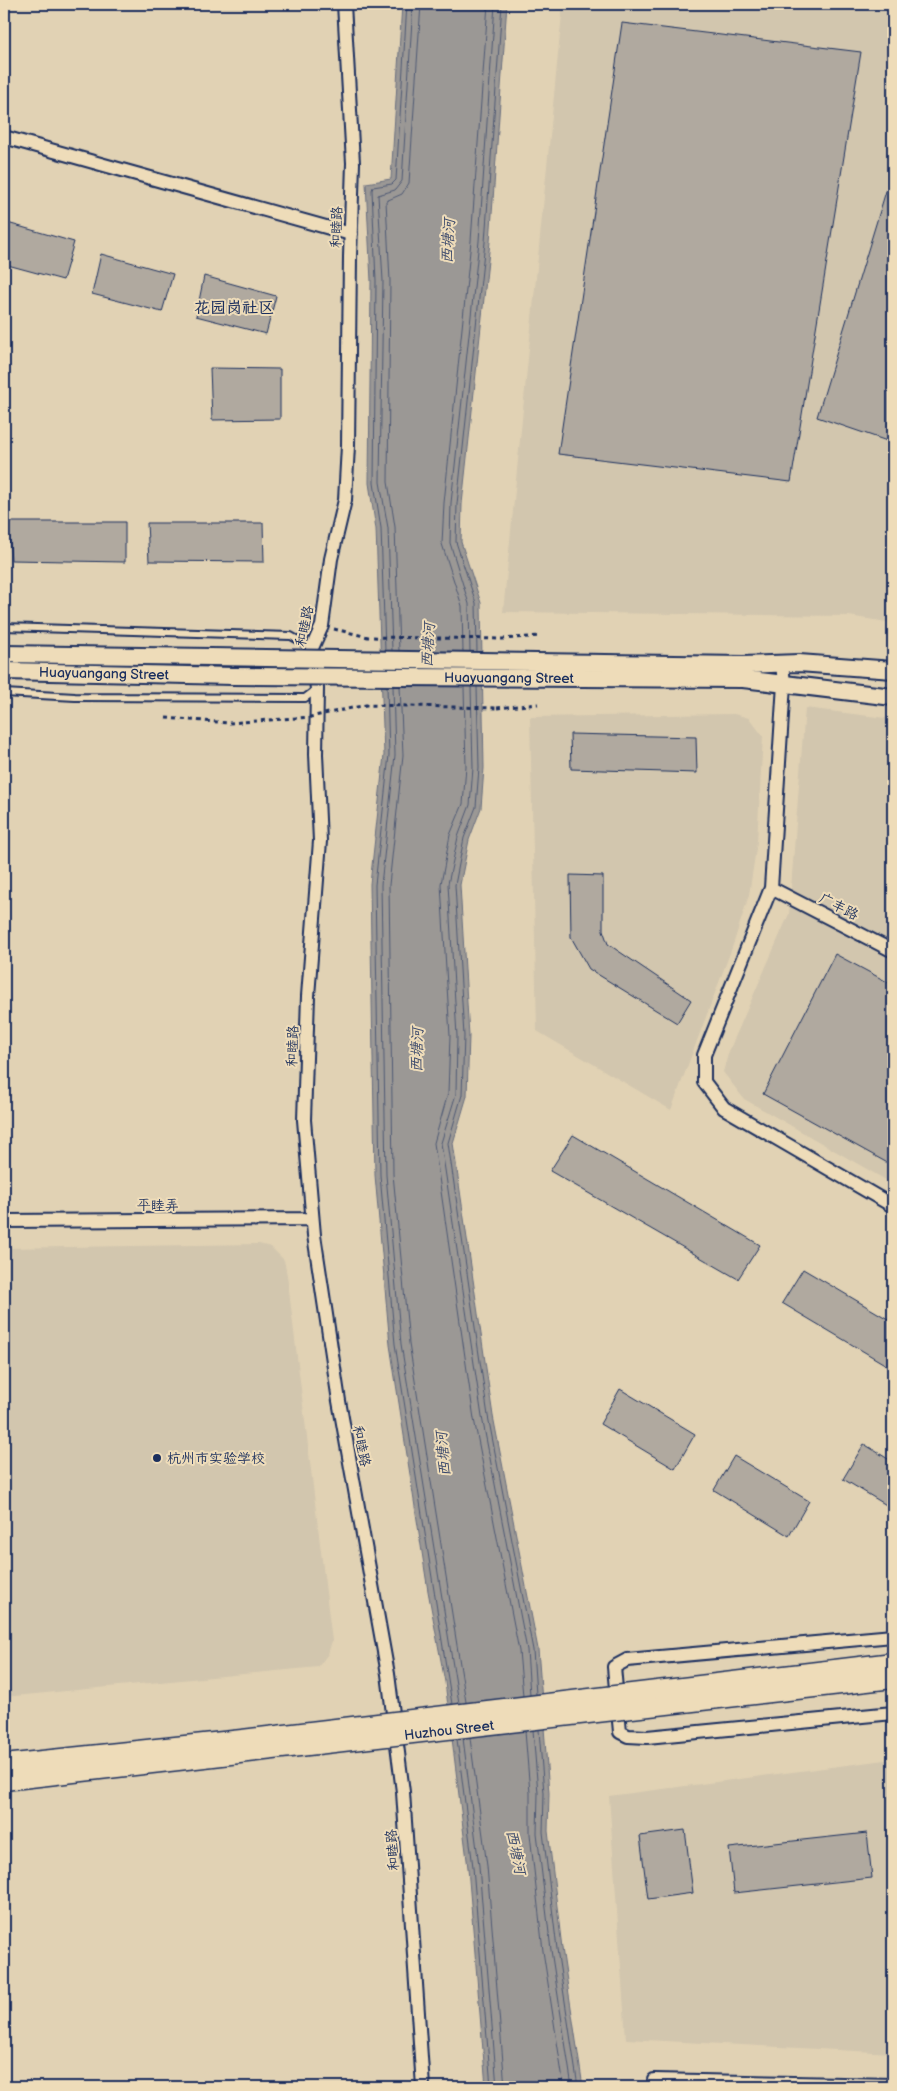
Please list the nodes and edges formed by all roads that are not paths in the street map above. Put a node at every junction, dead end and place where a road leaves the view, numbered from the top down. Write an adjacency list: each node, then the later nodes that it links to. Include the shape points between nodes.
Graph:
1 (344, 4): 3 (street, 和睦路, via 353,163)
2 (4, 137): 3 (street)
3 (351, 234): 5 (street, 和睦路, via 345,500 331,559 322,626)
4 (4, 626): 5 (lane, via 291,636)
5 (312, 648): 12 (street, 和睦路)
6 (4, 654): 10 (street, Huayuangang Street, bridge)
7 (782, 663): 8 (street, Huayuangang Street); 10 (street, Huayuangang Street); 11 (street)
8 (893, 670)
9 (4, 671): 10 (street, Huayuangang Street, bridge, via 234,676)
10 (743, 672): 11 (street, Huayuangang Street)
11 (784, 684): 14 (street, Huayuangang Street); 15 (street)
12 (317, 689): 13 (lane, via 305,698 75,697); 18 (street, 和睦路, via 320,841 308,996 304,1120)
13 (4, 693)
14 (893, 697)
15 (771, 888): 16 (street, 广丰路); 17 (street, via 704,1055 704,1082 724,1108)
16 (893, 951)
17 (893, 1206)
18 (312, 1219): 19 (street, 平睦弄); 28 (street, 和睦路, via 339,1401 386,1665 402,1782)
19 (4, 1221)
20 (893, 1636): 23 (street, via 627,1660 614,1667 620,1732 628,1736 647,1737)
21 (893, 1662): 24 (main road, Huzhou Street, bridge)
22 (893, 1679): 25 (main road, Huzhou Street, bridge)
23 (893, 1713)
24 (4, 1764)
25 (4, 1781)
26 (654, 2080): 27 (street)
27 (893, 2085)
28 (423, 2087)

